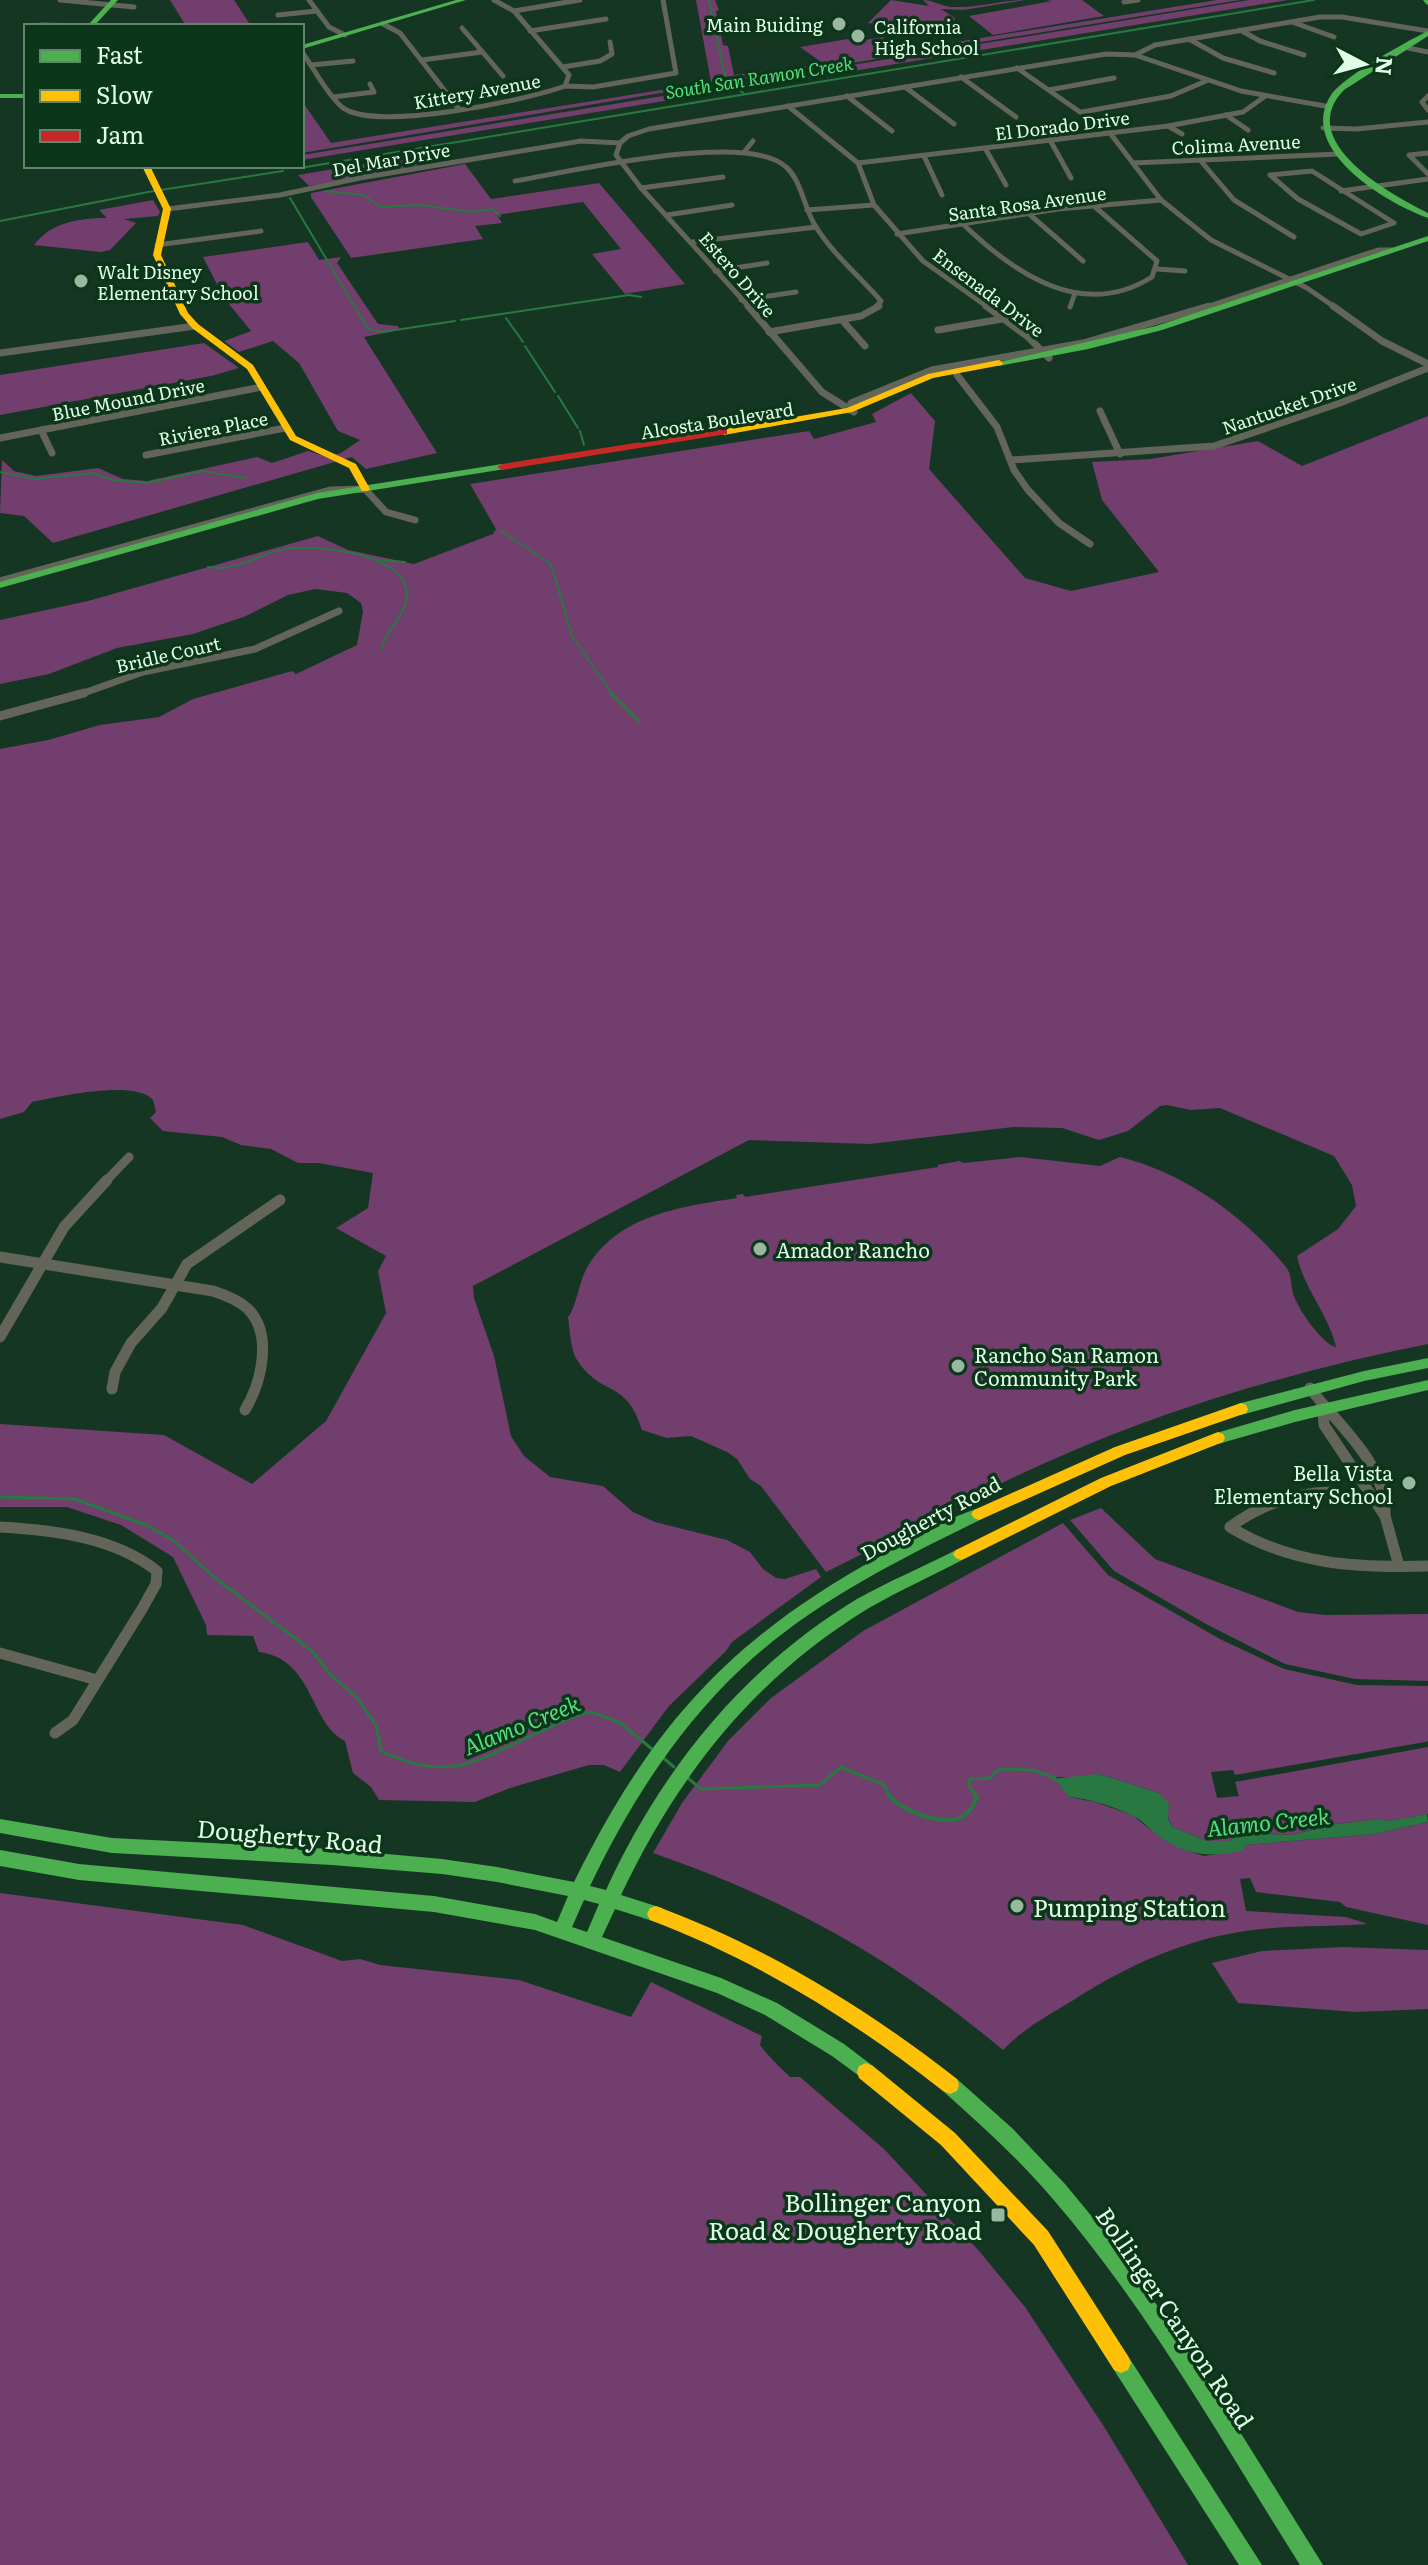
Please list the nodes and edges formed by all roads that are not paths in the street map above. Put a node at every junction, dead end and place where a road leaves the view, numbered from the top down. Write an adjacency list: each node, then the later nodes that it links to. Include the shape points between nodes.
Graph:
1 (60, 0): 9 (street)
2 (309, 0): 11 (street)
3 (463, 0): 17 (main road)
4 (494, 0): 12 (street, Kittery Avenue)
5 (580, 0): 12 (street)
6 (663, 0): 44 (street, via 676,73 593,87)
7 (1138, 0): 8 (street)
8 (1124, 2)
9 (114, 3): 10 (street); 16 (main road)
10 (134, 7)
11 (317, 11): 13 (street); 22 (street, via 329,27)
12 (514, 11): 20 (street, Kittery Avenue)
13 (278, 15)
14 (606, 19): 20 (street)
15 (1292, 22): 19 (street); 21 (street, via 1362,17); 23 (street)
16 (89, 24)
17 (383, 24): 22 (main road); 33 (street, via 400,33)
18 (462, 28): 28 (street)
19 (1240, 30): 24 (street); 32 (street)
20 (530, 31): 36 (street, Kittery Avenue)
21 (1428, 32): 26 (main road)
22 (345, 35): 27 (main road)
23 (1334, 37)
24 (1189, 39): 31 (street); 38 (street, via 1223,58)
25 (610, 42): 36 (street, via 607,60)
26 (1408, 48): 29 (street); 54 (main road, via 1346,85)
27 (304, 49)
28 (482, 52): 33 (street); 39 (street)
29 (1428, 52)
30 (304, 53): 35 (street)
31 (1135, 55): 37 (street, via 1094,55); 42 (street)
32 (1304, 55)
33 (422, 60): 55 (street)
34 (353, 61): 35 (street)
35 (311, 65): 51 (street)
36 (563, 67): 44 (street, Kittery Avenue, via 569,75)
37 (1017, 68): 40 (street); 46 (street)
38 (1274, 73)
39 (503, 76)
40 (961, 77): 45 (street); 60 (street)
41 (1114, 78): 46 (street)
42 (1206, 81): 52 (street); 57 (street, via 1171,96)
43 (370, 84): 51 (street, via 374,92)
44 (565, 86): 55 (street, Kittery Avenue, via 549,94)
45 (905, 87): 49 (street); 62 (street)
46 (1049, 90): 57 (street)
47 (0, 96): 48 (main road)
48 (24, 96)
49 (847, 96): 53 (street); 67 (street)
50 (1428, 96): 56 (street, via 1422,102)
51 (333, 97): 59 (street, via 342,108)
52 (1264, 97): 54 (street); 58 (street, El Dorado Drive, via 1243,112)
53 (788, 106): 72 (street, via 649,129); 80 (street, Ensenada Drive)
54 (1325, 106): 65 (main road)
55 (459, 109): 59 (street, Kittery Avenue)
56 (1428, 110)
57 (1082, 112): 68 (street)
58 (1226, 115): 64 (street, El Dorado Drive); 66 (street)
59 (366, 117): 63 (street)
60 (1016, 117)
61 (1428, 122): 65 (street)
62 (954, 124)
63 (354, 126)
64 (1168, 126): 68 (street, El Dorado Drive); 69 (street)
65 (1323, 128): 76 (main road)
66 (1248, 130)
67 (892, 131)
68 (1110, 133): 70 (street, El Dorado Drive); 81 (street)
69 (1182, 134)
70 (1050, 140): 73 (street, El Dorado Drive); 85 (street)
71 (753, 141): 74 (street)
72 (620, 143): 79 (street, via 616,155); 96 (street, Del Mar Drive, via 581,141 280,195)
73 (985, 148): 77 (street, El Dorado Drive); 87 (street)
74 (745, 151): 79 (street, via 708,150); 97 (street, via 784,164)
75 (1428, 153): 83 (street, via 1409,155)
76 (1339, 154): 78 (street, Colima Avenue); 88 (main road)
77 (924, 156): 80 (street, El Dorado Drive); 91 (street)
78 (1200, 160): 81 (street, Colima Avenue); 105 (street, via 1234,200)
79 (621, 163): 86 (street); 89 (street, Estero Drive)
80 (858, 163): 94 (street, Ensenada Drive)
81 (1133, 163): 92 (street)
82 (147, 168): 96 (main road)
83 (1428, 176): 88 (street)
84 (723, 177): 89 (street)
85 (1071, 178)
86 (515, 181)
87 (1006, 185)
88 (1375, 186): 90 (street); 99 (main road)
89 (641, 188): 100 (street, Estero Drive)
90 (1341, 191): 90 (street, via 1392,220 1392,225 1356,233 1298,199 1270,175 1312,171)
91 (942, 195)
92 (1161, 200): 95 (street, Santa Rosa Avenue); 114 (street, via 1211,240)
93 (732, 205): 100 (street)
94 (874, 205): 97 (street); 104 (street, Ensenada Drive)
95 (1094, 206): 98 (street, Santa Rosa Avenue); 111 (street, via 1151,253)
96 (167, 209): 108 (main road)
97 (807, 210): 102 (street)
98 (1028, 213): 101 (street, Santa Rosa Avenue); 109 (street)
99 (1428, 213)
100 (667, 215): 107 (street, Estero Drive)
101 (964, 225): 104 (street, Santa Rosa Avenue); 116 (street, via 1027,279)
102 (816, 227): 107 (street); 120 (street, via 881,301 874,311)
103 (261, 231): 108 (street)
104 (897, 234): 119 (street, Ensenada Drive, via 943,279)
105 (1294, 237)
106 (1428, 241): 114 (main road, Alcosta Boulevard); 114 (main road, Alcosta Boulevard)
107 (692, 242): 112 (street, Estero Drive)
108 (157, 245): 121 (main road, via 163,272)
109 (1083, 261)
110 (767, 263): 112 (street)
111 (1157, 269): 113 (street); 116 (street, via 1131,288)
112 (715, 271): 117 (street, Estero Drive)
113 (1185, 271)
114 (1295, 283): 126 (main road, Alcosta Boulevard, via 1159,328); 127 (street)
115 (796, 292): 117 (street)
116 (1075, 293): 118 (street)
117 (741, 300): 123 (street, Estero Drive)
118 (1070, 307)
119 (1002, 319): 122 (street); 126 (street, Ensenada Drive)
120 (842, 320): 123 (street); 124 (street)
121 (195, 326): 125 (street); 129 (main road, via 250,367)
122 (938, 330)
123 (769, 332): 130 (street, Estero Drive, via 822,392)
124 (865, 346)
125 (0, 353)
126 (1046, 354): 128 (main road, Alcosta Boulevard); 130 (street, Alcosta Boulevard, via 932,370 851,403)
127 (1428, 366): 136 (street, Nantucket Drive, via 1214,446)
128 (954, 373): 130 (main road, Alcosta Boulevard, via 915,381); 138 (street, via 1003,436)
129 (262, 387): 132 (main road); 133 (street, Blue Mound Drive)
130 (852, 411): 139 (main road, Alcosta Boulevard)
131 (1100, 411): 136 (street)
132 (285, 428): 137 (street, Riviera Place); 139 (main road, via 307,446 353,466)
133 (41, 430): 134 (street, Blue Mound Drive); 135 (street)
134 (0, 438)
135 (52, 453)
136 (1120, 454): 138 (street, Nantucket Drive)
137 (146, 455)
138 (1011, 460): 141 (street, via 1030,493)
139 (366, 491): 140 (street, via 381,511); 142 (main road, Alcosta Boulevard, via 317,496)
140 (415, 520)
141 (1090, 544)
142 (0, 586)
143 (339, 611): 144 (street, Bridle Court, via 255,649 143,672 57,703)
144 (0, 716)
145 (129, 1157): 148 (street, via 64,1227)
146 (280, 1200): 149 (street, via 203,1251 187,1264)
147 (0, 1257): 148 (street)
148 (42, 1263): 149 (street); 150 (street)
149 (175, 1285): 154 (street, via 131,1343); 156 (street, via 213,1291 251,1312 262,1349 254,1398)
150 (0, 1337)
151 (1428, 1363): 153 (main road, Dougherty Road)
152 (1428, 1385): 155 (main road)
153 (1310, 1388): 155 (street); 167 (main road, Dougherty Road, via 1174,1429 1020,1492 803,1611 724,1675 655,1752 612,1818)
154 (112, 1389)
155 (1323, 1409): 158 (street, via 1324,1425); 158 (street, via 1341,1423 1377,1477 1388,1503); 168 (main road, via 1163,1458 857,1607 780,1661 697,1746)
156 (245, 1410)
157 (1331, 1492): 160 (street, via 1305,1493 1230,1527 1268,1548 1310,1562)
158 (1385, 1516): 160 (street)
159 (0, 1527): 163 (street, via 88,1540 149,1563 157,1571 156,1584)
160 (1399, 1566): 161 (street)
161 (1428, 1566)
162 (0, 1653): 163 (street)
163 (97, 1680): 164 (street, via 73,1720)
164 (55, 1733)
165 (0, 1826): 167 (main road, Dougherty Road, via 95,1843 443,1870)
166 (0, 1858): 169 (main road, via 79,1872 434,1904)
167 (577, 1890): 168 (main road, Dougherty Road); 169 (main road, Dougherty Road)
168 (609, 1898): 170 (main road); 172 (main road, Bollinger Canyon Road, via 694,1928 809,1985 907,2050 1029,2156 1127,2277)
169 (562, 1930): 170 (main road)
170 (592, 1940): 171 (main road, via 771,2009 838,2050 948,2139 1041,2238)
171 (1251, 2565)
172 (1312, 2565)

